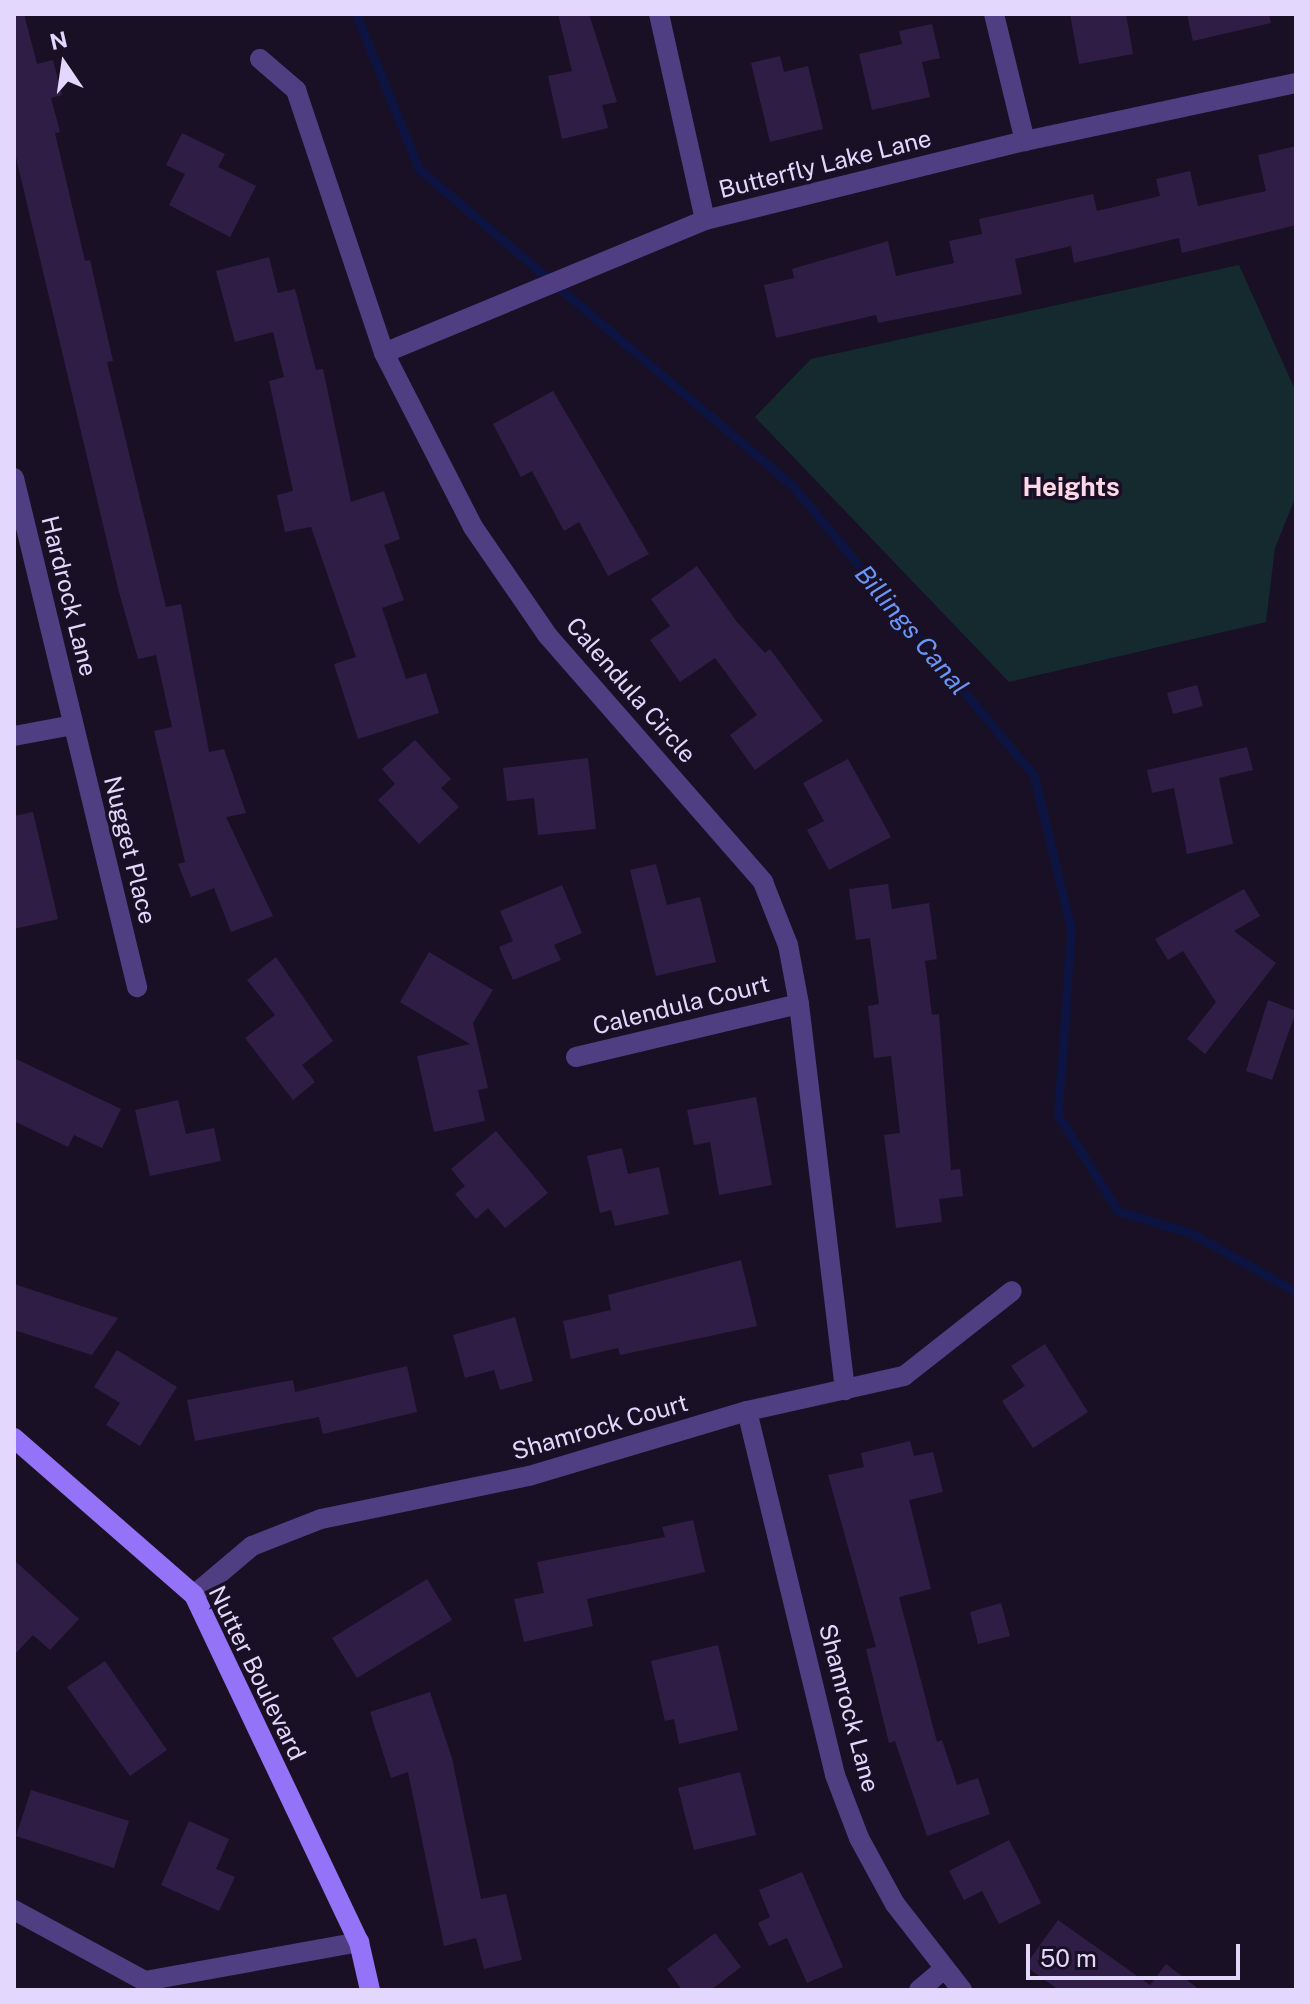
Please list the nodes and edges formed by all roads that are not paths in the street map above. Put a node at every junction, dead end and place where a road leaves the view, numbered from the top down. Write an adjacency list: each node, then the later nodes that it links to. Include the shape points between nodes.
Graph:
1 (659, 14): 6 (street)
2 (994, 14): 5 (street)
3 (260, 59): 7 (street, Calendula Circle, via 296,90)
4 (1296, 83): 5 (street, Butterfly Lake Lane)
5 (1025, 141): 6 (street, Butterfly Lake Lane)
6 (705, 220): 7 (street, Butterfly Lake Lane)
7 (384, 353): 12 (street, Calendula Circle, via 473,527 548,636 763,882 788,945)
8 (14, 478): 9 (street, Hardrock Lane)
9 (73, 725): 10 (street); 11 (street, Nugget Place)
10 (14, 736)
11 (137, 987)
12 (799, 1004): 13 (street, Calendula Court); 15 (street, Calendula Circle)
13 (576, 1057)
14 (1012, 1291): 15 (street, Shamrock Court, via 904,1376)
15 (845, 1390): 16 (street, Shamrock Court)
16 (747, 1411): 18 (street, Shamrock Court, via 529,1476 321,1519 252,1546); 21 (street, Shamrock Lane, via 835,1775 859,1838 895,1904)
17 (14, 1438): 18 (street, Nutter Boulevard)
18 (194, 1595): 20 (street, Nutter Boulevard)
19 (14, 1910): 20 (street, via 145,1981)
20 (359, 1942): 22 (street, Nutter Boulevard)
21 (942, 1971): 23 (street); 24 (street, Shamrock Lane)
22 (370, 1990)
23 (919, 1990)
24 (962, 1990)

